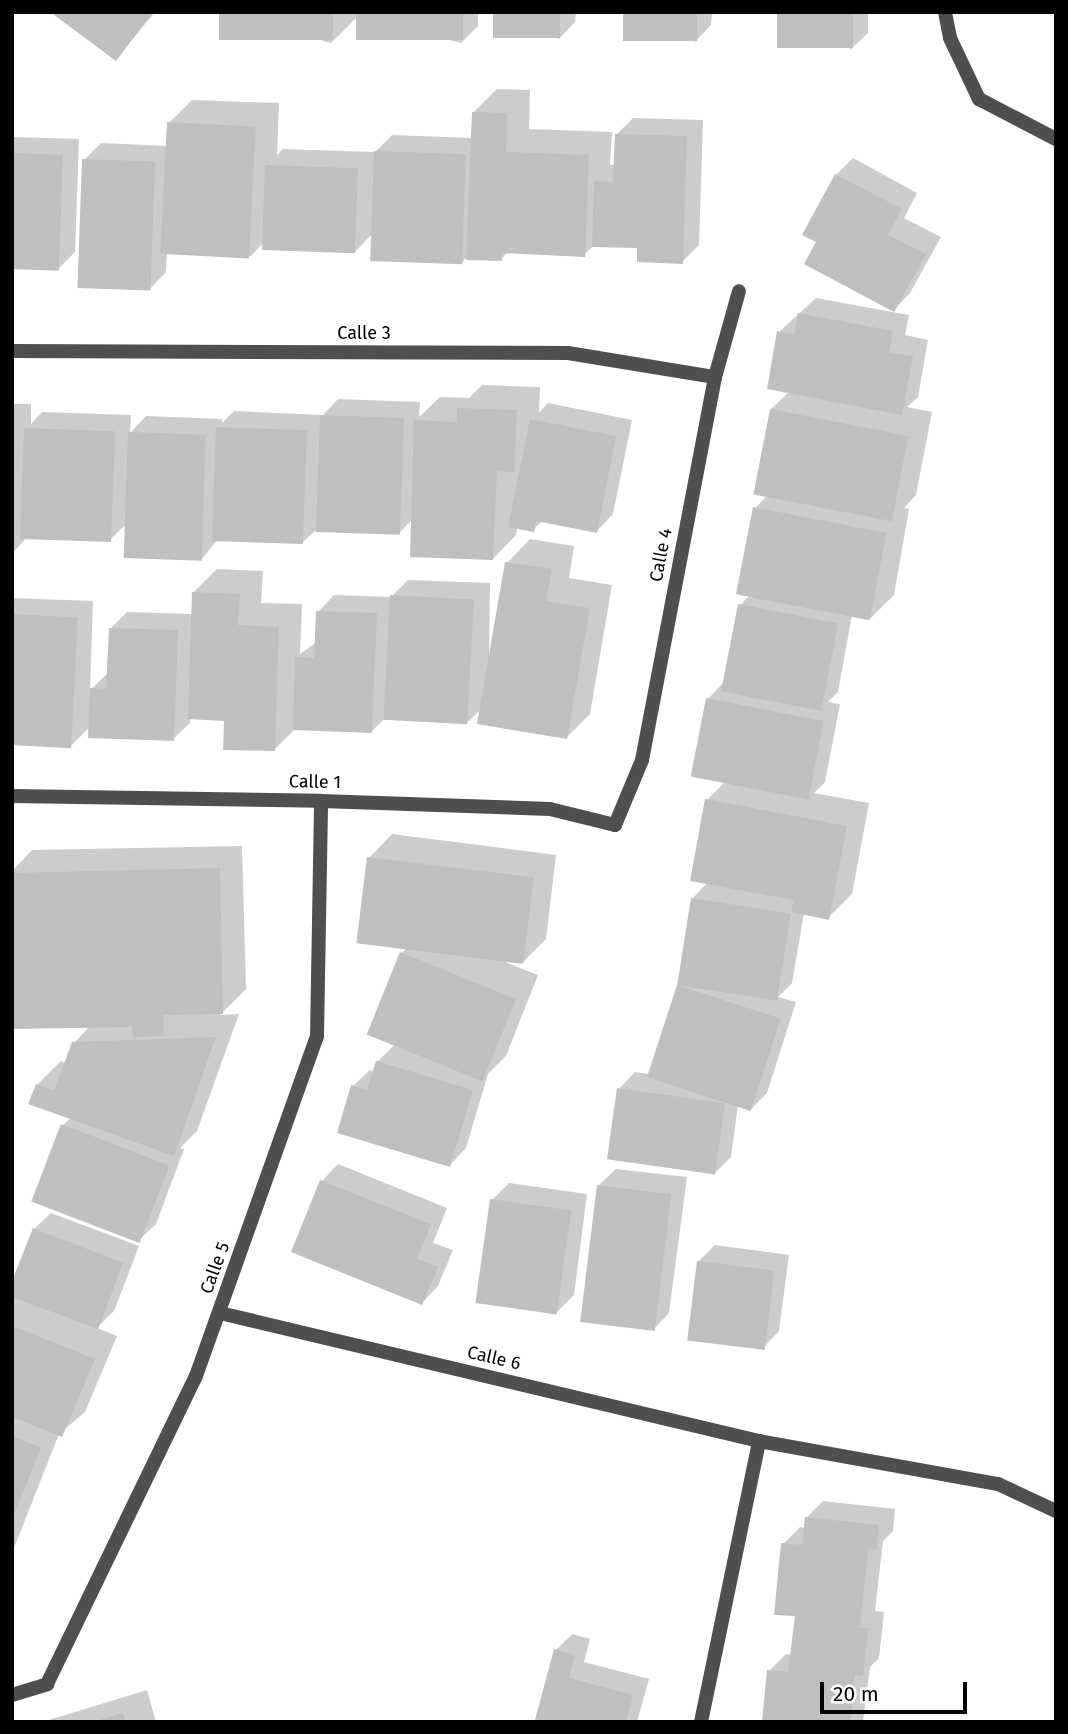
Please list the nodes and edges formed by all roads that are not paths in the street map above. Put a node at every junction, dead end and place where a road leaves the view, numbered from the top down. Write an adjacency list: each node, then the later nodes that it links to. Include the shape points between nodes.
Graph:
1 (945, 12): 2 (street, via 950,38 979,99)
2 (1056, 139)
3 (739, 291): 5 (street, Calle 4)
4 (12, 351): 5 (street, Calle 3, via 568,353)
5 (715, 377): 8 (street, Calle 4, via 642,760)
6 (12, 796): 7 (street, Calle 1)
7 (321, 801): 8 (street, Calle 1, via 550,809); 9 (street, Calle 5, via 317,1036)
8 (615, 825)
9 (220, 1313): 10 (street, Calle 6); 12 (street, Calle 5, via 195,1376 47,1684)
10 (759, 1441): 11 (street, Calle 6, via 998,1484); 13 (street)
11 (1056, 1511)
12 (12, 1695)
13 (701, 1722)

